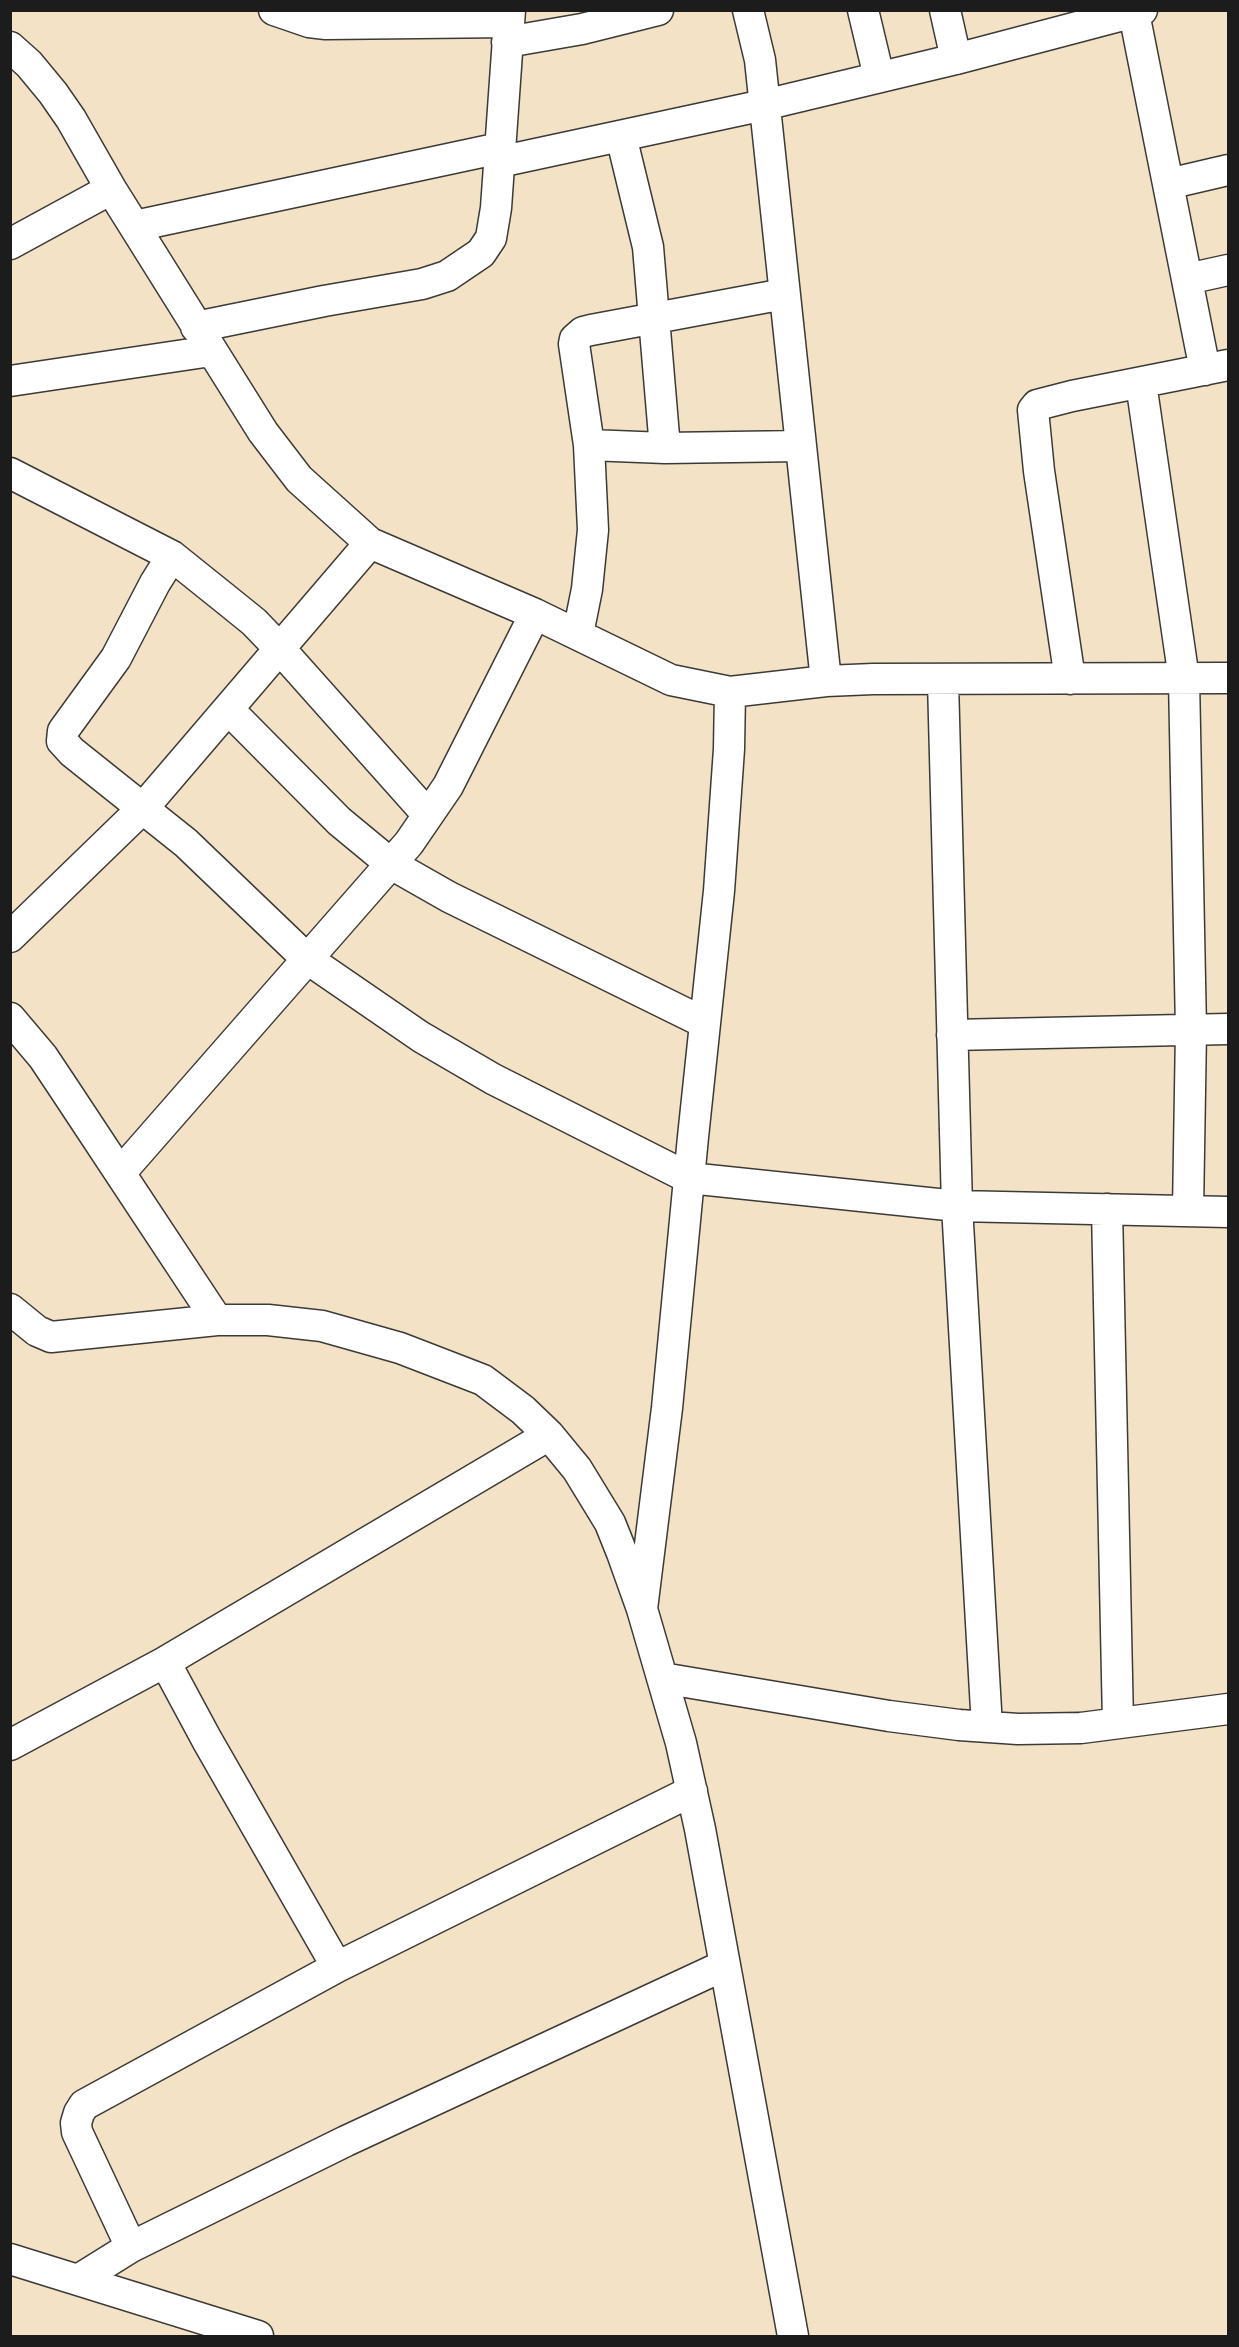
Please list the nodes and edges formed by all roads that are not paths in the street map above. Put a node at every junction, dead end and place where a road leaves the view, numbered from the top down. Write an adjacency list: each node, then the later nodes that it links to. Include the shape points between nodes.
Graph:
1 (274, 10): 7 (street, via 309,22)
2 (658, 10): 8 (street, via 582,29)
3 (748, 10): 12 (street, via 760,60)
4 (863, 10): 11 (street)
5 (945, 10): 10 (street)
6 (1138, 12): 10 (street); 16 (street)
7 (327, 17): 8 (street)
8 (509, 25): 14 (street)
9 (10, 47): 17 (street, via 53,93)
10 (956, 59): 11 (street)
11 (879, 77): 12 (street)
12 (764, 105): 13 (street); 22 (street)
13 (621, 136): 14 (street); 23 (street, via 648,247)
14 (499, 155): 18 (street); 24 (street, via 491,238 481,253 447,276 324,301)
15 (1228, 171): 16 (street)
16 (1168, 184): 21 (street)
17 (111, 189): 18 (street); 19 (street)
18 (135, 226): 24 (street)
19 (10, 244)
20 (1228, 270): 21 (street)
21 (1187, 279): 25 (street)
22 (784, 294): 23 (street); 29 (street)
23 (653, 318): 28 (street, via 583,332 575,339); 30 (street)
24 (203, 339): 26 (street); 32 (street, via 263,432 299,479)
25 (1217, 368): 27 (street)
26 (10, 381)
27 (1141, 383): 38 (street, via 1046,402 1034,410 1039,471); 39 (street)
28 (590, 445): 30 (street); 35 (street, via 593,530)
29 (801, 446): 30 (street); 40 (street)
30 (665, 448)
31 (10, 473): 33 (street)
32 (370, 543): 34 (street); 36 (street)
33 (172, 556): 36 (street, via 254,622); 44 (street, via 116,658 63,731 62,739 66,747)
34 (535, 614): 35 (street); 45 (street, via 448,786)
35 (578, 634): 42 (street, via 671,680)
36 (280, 649): 43 (street); 45 (street)
37 (1228, 678): 39 (street)
38 (1070, 679): 39 (street); 41 (street)
39 (1184, 679): 52 (street)
40 (826, 681): 41 (street); 42 (street)
41 (943, 681): 53 (street)
42 (730, 692): 50 (street, via 720,880)
43 (228, 709): 44 (street); 46 (street, via 339,821)
44 (144, 807): 47 (street); 48 (street)
45 (428, 815): 46 (street)
46 (391, 864): 48 (street); 50 (street, via 449,897)
47 (13, 928)
48 (306, 958): 54 (street); 55 (street, via 421,1037 493,1079)
49 (10, 1018): 54 (street, via 43,1057)
50 (705, 1023): 55 (street)
51 (1228, 1029): 52 (street)
52 (1191, 1030): 53 (street); 58 (street)
53 (952, 1035): 56 (street)
54 (121, 1172): 60 (street)
55 (689, 1178): 56 (street); 63 (street, via 667,1408)
56 (957, 1206): 57 (street); 68 (street)
57 (1107, 1209): 58 (street); 67 (street)
58 (1188, 1211): 59 (street)
59 (1228, 1212)
60 (217, 1320): 61 (street, via 61,1338); 62 (street, via 322,1326 400,1348 483,1380 524,1410)
61 (17, 1326)
62 (549, 1435): 63 (street, via 578,1469 610,1523); 64 (street)
63 (642, 1609): 65 (street)
64 (165, 1662): 69 (street); 72 (street)
65 (662, 1678): 68 (street, via 889,1716); 70 (street)
66 (1228, 1709): 67 (street)
67 (1118, 1723): 68 (street, via 1081,1728)
68 (987, 1727)
69 (10, 1745)
70 (692, 1791): 71 (street); 72 (street)
71 (725, 1965): 73 (street, via 346,2141); 77 (street)
72 (337, 1967): 73 (street, via 84,2105 76,2122 80,2141)
73 (131, 2247): 75 (street)
74 (10, 2259): 75 (street)
75 (78, 2280): 76 (street)
76 (258, 2337)
77 (793, 2337)

